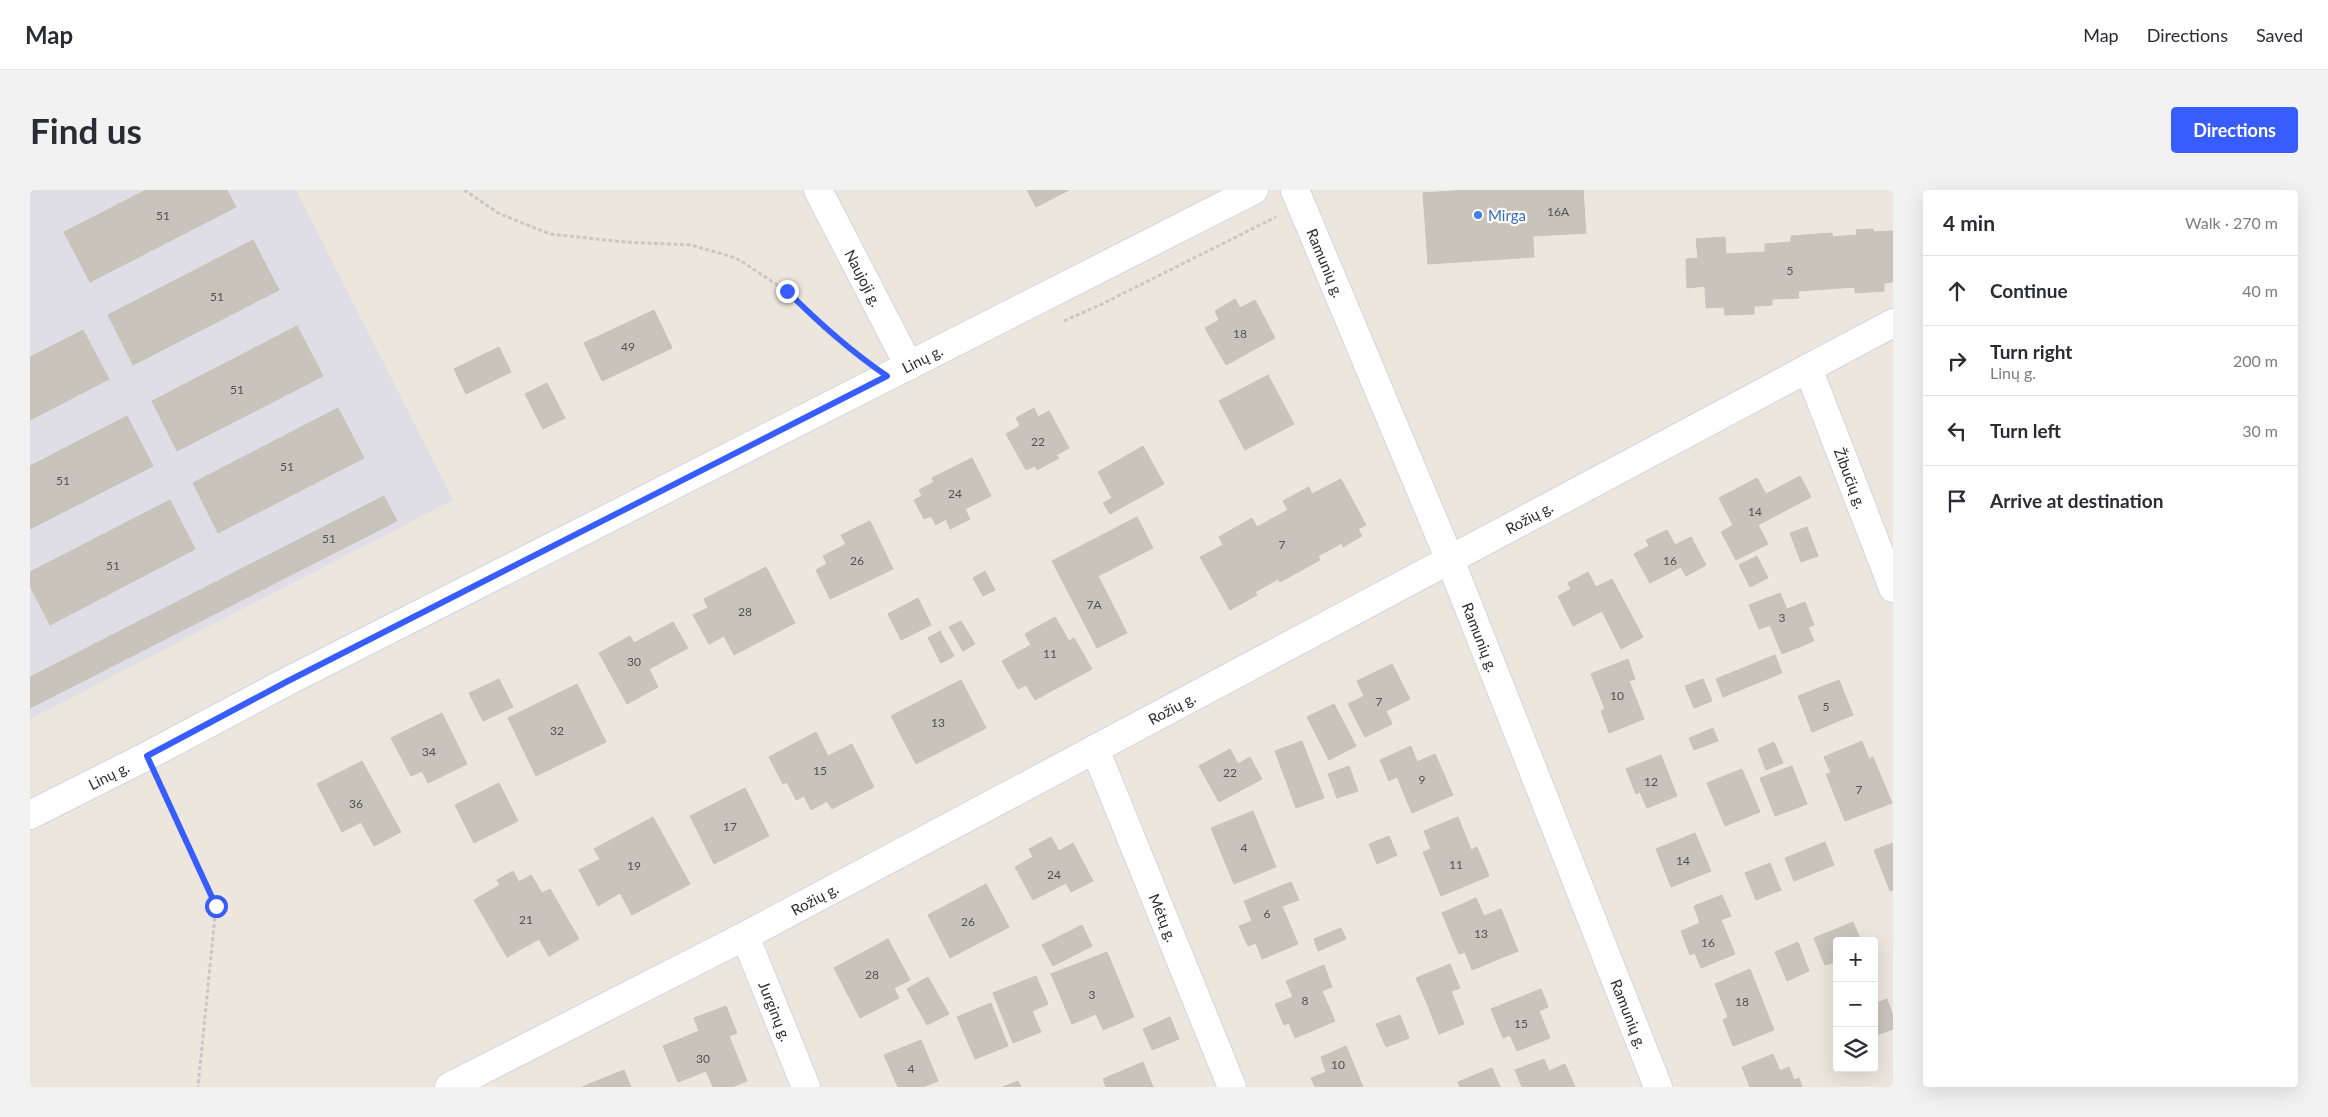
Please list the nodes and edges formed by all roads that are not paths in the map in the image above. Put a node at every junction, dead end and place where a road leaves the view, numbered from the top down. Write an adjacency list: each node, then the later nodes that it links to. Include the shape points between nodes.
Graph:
1 (818, 190): 6 (street, Naujoji g.)
2 (1254, 190): 6 (street, Linų g.)
3 (1295, 190): 7 (street, Ramunių g.)
4 (1893, 323): 5 (street, Rožių g.)
5 (1808, 368): 7 (street, Rožių g.); 8 (street, Žibučių g.)
6 (898, 371): 10 (street, Linų g.)
7 (1450, 560): 9 (street, Rožių g.); 15 (street, Ramunių g.)
8 (1893, 588)
9 (1095, 749): 11 (street, Rožių g.); 14 (street, Mėtų g.)
10 (30, 815)
11 (745, 936): 12 (street, Rožių g.); 13 (street, Jurginų g.)
12 (449, 1087)
13 (806, 1087)
14 (1232, 1087)
15 (1658, 1087)

